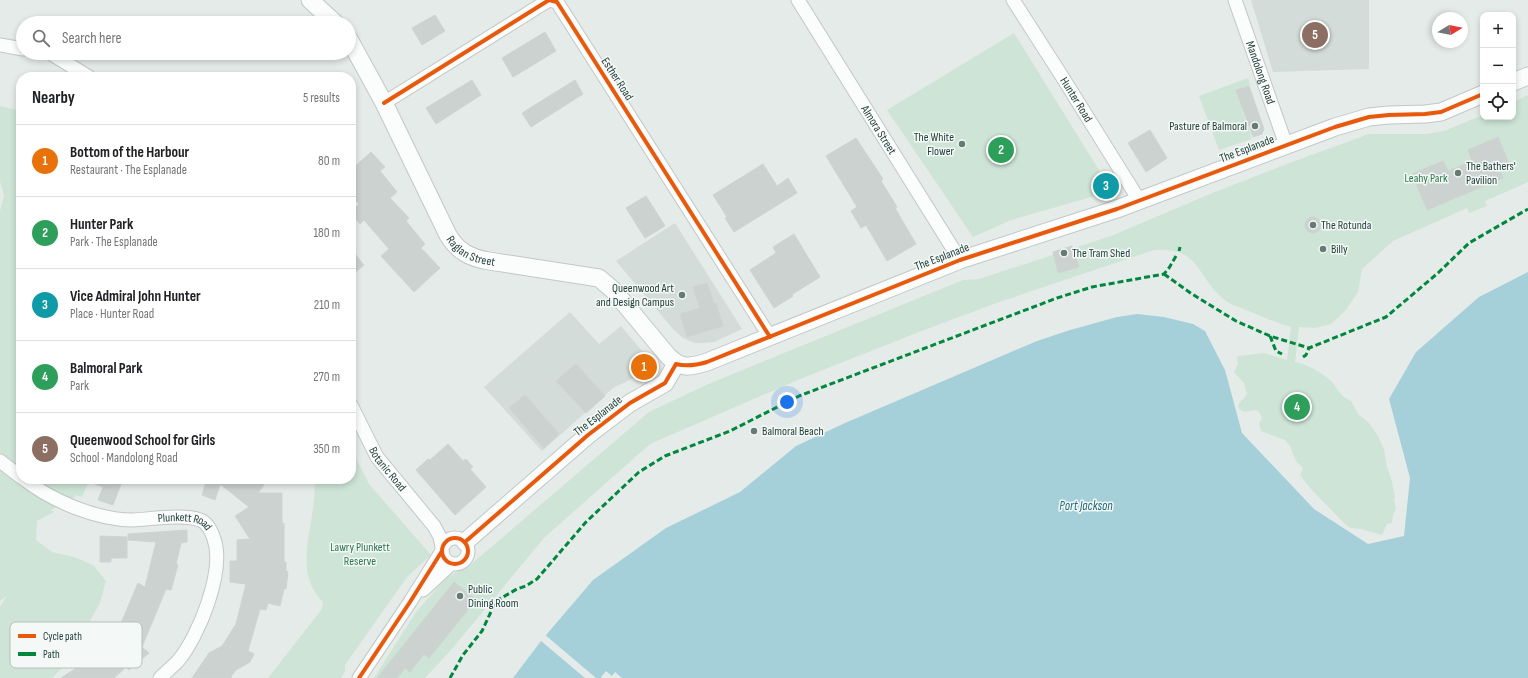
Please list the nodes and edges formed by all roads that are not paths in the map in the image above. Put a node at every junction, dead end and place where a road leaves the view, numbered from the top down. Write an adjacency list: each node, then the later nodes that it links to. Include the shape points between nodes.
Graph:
1 (310, 0): 5 (street)
2 (798, 0): 17 (street, Almora Street)
3 (1012, 0): 16 (street, Hunter Road)
4 (1235, 0): 15 (street, Mandolong Road)
5 (327, 16)
6 (0, 45): 7 (street)
7 (16, 48)
8 (356, 52): 14 (street, Raglan Street)
9 (61, 60): 10 (street)
10 (81, 72)
11 (1528, 76): 12 (street)
12 (1516, 81)
13 (1480, 95): 15 (street, The Esplanade, via 1441,112 1369,117)
14 (384, 103): 18 (street, Esther Road, via 549,0 557,2); 19 (street, Raglan Street, via 448,235 458,249 471,257 485,260 599,278 613,290)
15 (1286, 145): 16 (street, The Esplanade)
16 (1140, 200): 17 (street, The Esplanade)
17 (960, 260): 18 (street, The Esplanade)
18 (770, 337): 19 (street, The Esplanade, via 707,362 682,366)
19 (676, 364): 24 (street, The Esplanade, via 665,384 630,403)
20 (356, 415): 24 (street, Botanic Road, via 377,457 434,526 440,538)
21 (0, 461): 22 (street)
22 (16, 473)
23 (30, 484): 27 (street, Plunkett Road, via 53,498 96,514 132,520 185,517 202,520 211,531 217,548 209,600 195,633 178,660)
24 (450, 545): 25 (street, via 444,559); 25 (street, The Esplanade, via 468,550 466,558 460,564); 26 (street, The Esplanade)
25 (451, 564): 26 (street, The Esplanade)
26 (410, 602): 28 (street, The Esplanade)
27 (160, 678)
28 (359, 678)

